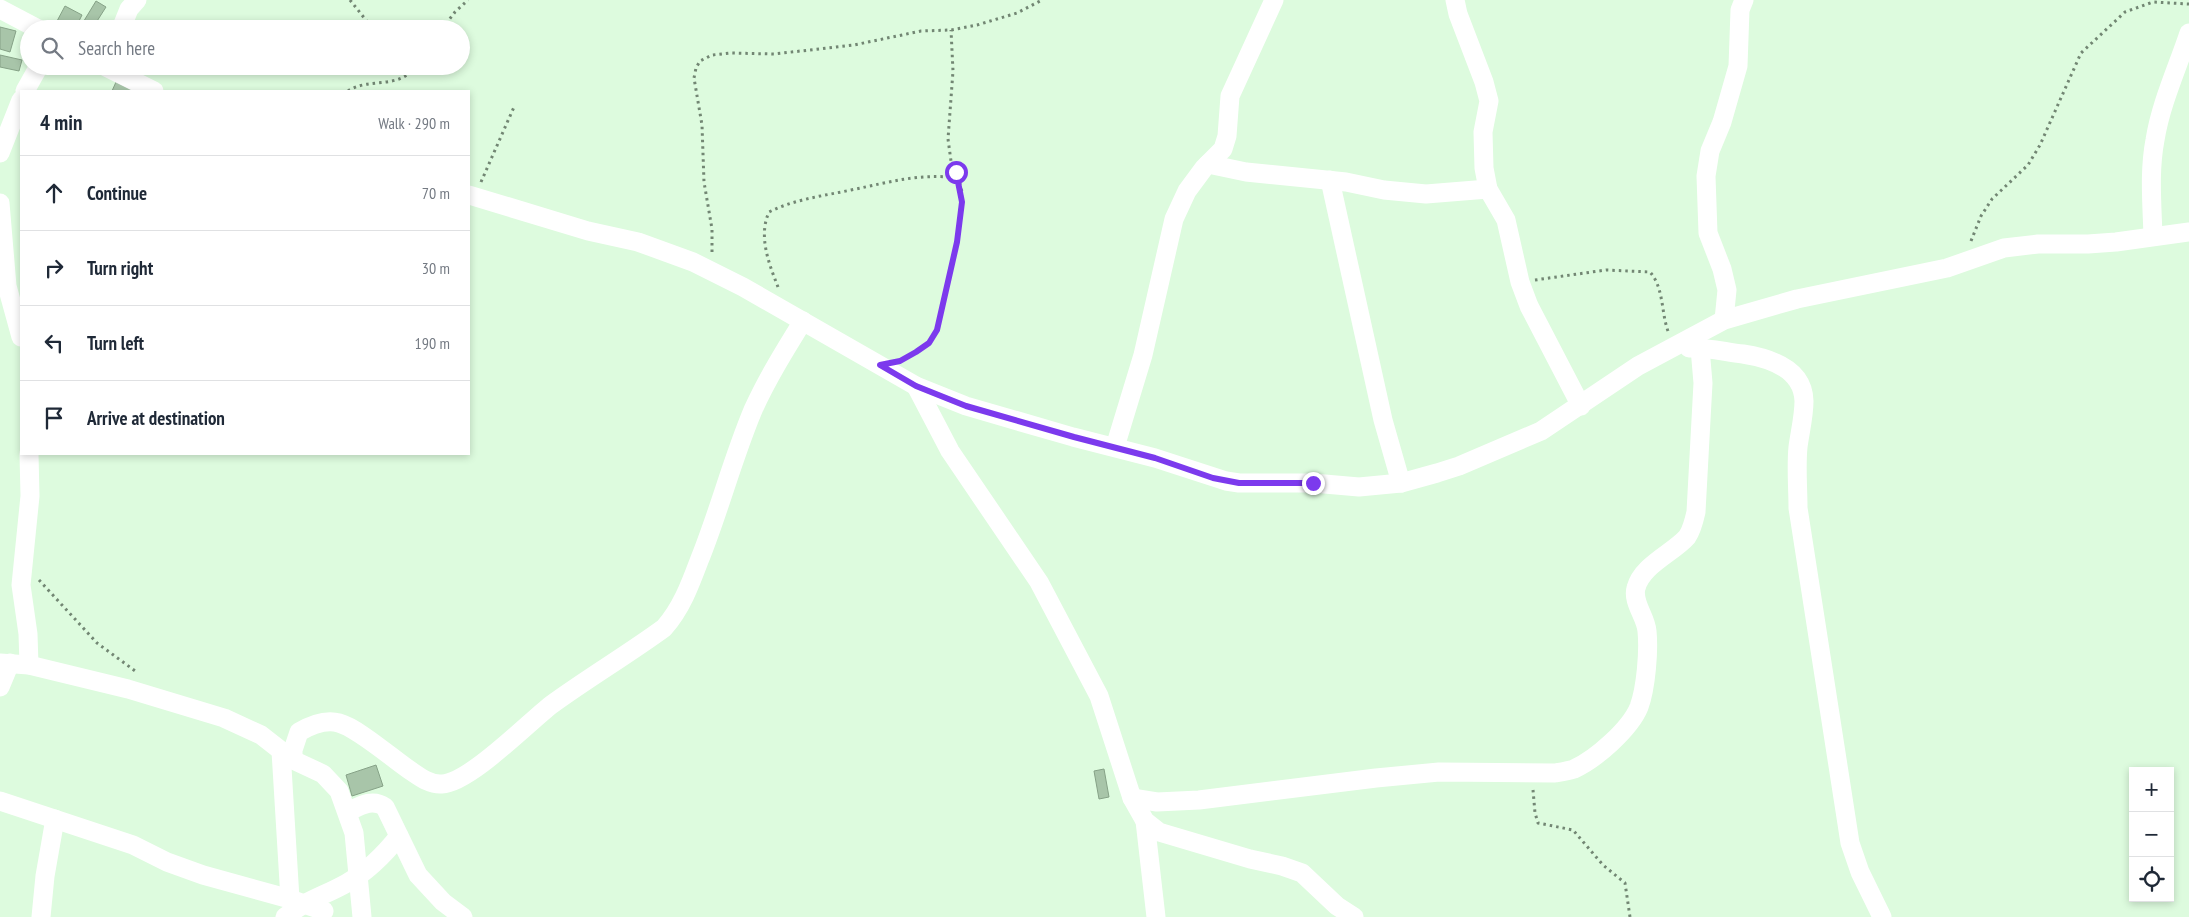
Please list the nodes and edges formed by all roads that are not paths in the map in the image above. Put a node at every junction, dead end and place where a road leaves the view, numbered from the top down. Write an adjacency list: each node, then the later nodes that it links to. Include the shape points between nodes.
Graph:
1 (137, 0): 7 (street)
2 (1274, 0): 15 (street, via 1230,96 1227,136 1222,149)
3 (1455, 0): 17 (street, via 1489,101 1483,132)
4 (1744, 0): 24 (street, via 1740,10 1738,66 1710,151 1706,176 1708,233 1726,282)
5 (0, 9): 6 (street)
6 (21, 20)
7 (125, 20)
8 (2189, 33): 21 (street, via 2154,141 2151,190)
9 (34, 75): 11 (street)
10 (123, 75): 12 (street)
11 (26, 90)
12 (152, 90)
13 (20, 103): 14 (street)
14 (0, 153)
15 (1208, 164): 16 (street, via 1246,172); 31 (street, via 1187,191 1174,219 1143,355)
16 (1330, 180): 17 (street, via 1426,194); 33 (street, via 1382,420)
17 (1488, 189): 30 (street, via 1506,220 1520,282)
18 (472, 196): 25 (street, via 638,242 709,270)
19 (0, 203): 22 (street)
20 (2189, 232): 21 (street)
21 (2154, 236): 24 (street, via 2088,244 2004,248 1963,262)
22 (7, 286): 23 (street); 26 (street)
23 (0, 315)
24 (1724, 320): 28 (street)
25 (803, 321): 29 (street); 36 (street, via 770,375 753,411 691,580 676,614 664,628 551,706 454,782 432,784 362,735 339,723 311,725 299,732 294,750)
26 (20, 333)
27 (1700, 348): 28 (street); 37 (street, via 1703,383 1696,512 1687,536 1656,561 1636,587 1648,646 1639,708 1628,724 1593,757 1573,769 1555,773 1439,772 1199,800 1157,802); 51 (street, via 1762,357 1778,363 1789,370 1802,390 1799,518 1850,843)
28 (1670, 349): 30 (street, via 1638,366)
29 (916, 386): 31 (street, via 975,408); 37 (street, via 950,451 1039,582 1099,696)
30 (1581, 406): 33 (street, via 1541,431 1459,466)
31 (1116, 447): 33 (street, via 1213,478 1239,483 1359,487)
32 (30, 455): 34 (street, via 30,496 21,585 28,634)
33 (1401, 483)
34 (13, 664): 35 (street); 36 (street, via 128,689 242,725)
35 (0, 687)
36 (287, 755): 39 (street, via 331,781 340,792); 44 (street)
37 (1132, 798): 41 (street)
38 (0, 801): 40 (street)
39 (348, 812): 42 (street, via 378,802 385,807); 43 (street, via 354,833)
40 (54, 819): 44 (street, via 133,844 167,862); 46 (street)
41 (1146, 821): 49 (street); 50 (street, via 1159,832 1302,873 1337,906)
42 (399, 836): 43 (street); 48 (street, via 418,875 443,902)
43 (358, 876): 44 (street); 47 (street)
44 (292, 906): 45 (street)
45 (324, 912)
46 (41, 917)
47 (362, 917)
48 (463, 917)
49 (1156, 917)
50 (1354, 917)
51 (1882, 917)

